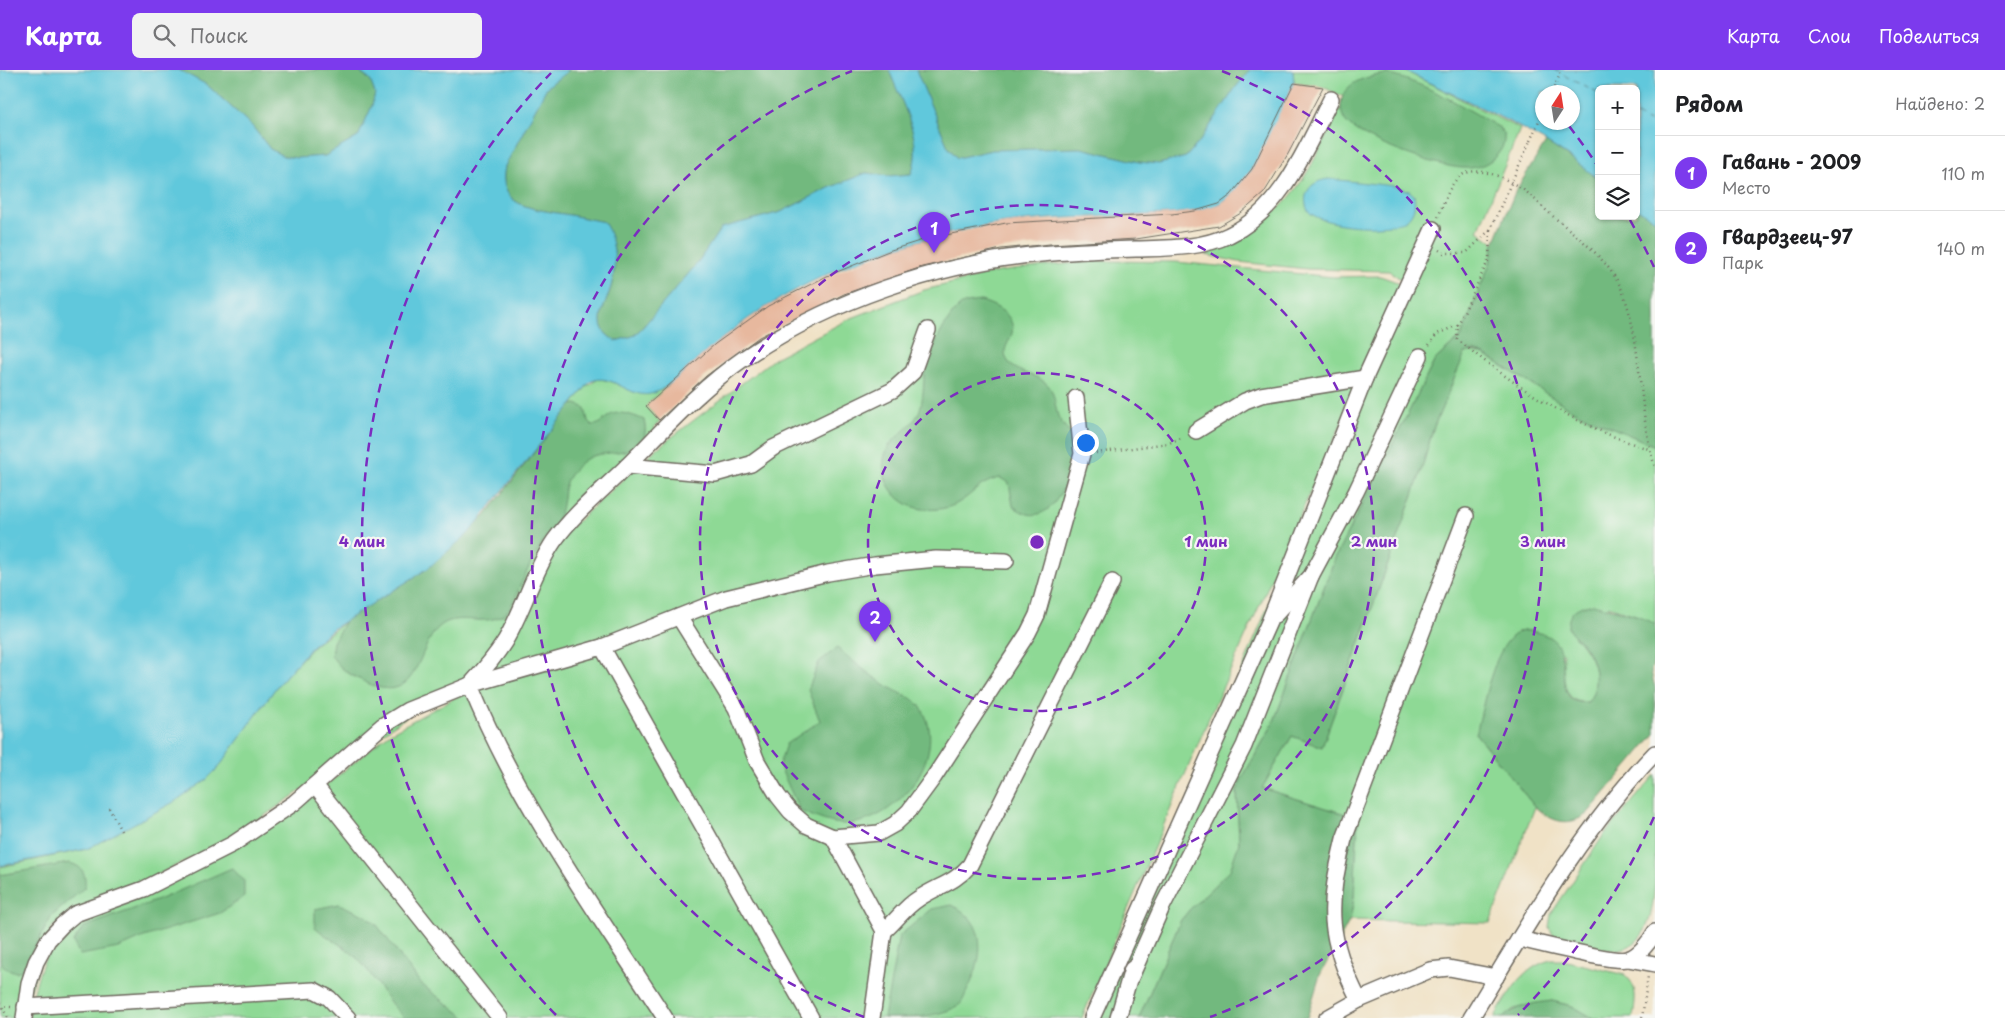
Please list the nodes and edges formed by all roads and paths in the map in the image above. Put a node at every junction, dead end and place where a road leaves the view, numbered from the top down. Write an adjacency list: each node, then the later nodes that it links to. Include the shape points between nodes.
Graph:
1 (1562, 70): 2 (path)
2 (1555, 85)
3 (1331, 99): 15 (street, via 1279,192 1268,206 1229,236 1174,248 1040,254 984,262 900,284 814,318 743,360)
4 (1535, 130): 6 (path, bridge)
5 (1432, 229): 6 (path, via 1436,248 1444,253 1466,253); 10 (street); 13 (path, via 1461,175 1486,173 1520,187 1594,252 1611,271 1625,297 1633,327)
6 (1490, 230): 7 (path, via 1488,260)
7 (1458, 326): 9 (path, via 1437,334); 13 (path, via 1457,339 1509,380 1587,426)
8 (928, 330): 15 (street, via 913,372 894,390 773,448 751,464 715,474)
9 (1420, 356): 19 (street, via 1356,492)
10 (1365, 378): 12 (street, via 1261,395 1244,401); 22 (street)
11 (1076, 398): 14 (street)
12 (1196, 430): 14 (path, via 1169,443)
13 (1650, 449): 16 (path)
14 (1082, 454): 29 (street, via 1044,593 1023,641 909,811 879,833)
15 (627, 466): 24 (street, via 571,520 554,542 505,641)
16 (1655, 467)
17 (1466, 516): 38 (street, via 1344,839 1335,874 1334,940)
18 (1006, 561): 21 (street, via 936,559 828,573 726,598)
19 (1311, 576): 22 (street); 36 (street, via 1244,746 1162,907)
20 (1112, 582): 31 (street, via 970,866 951,883 918,898)
21 (679, 617): 23 (street); 29 (street, via 736,708 756,761 778,796 806,825)
22 (1269, 622): 30 (street)
23 (602, 647): 24 (street); 45 (street)
24 (470, 685): 26 (street, via 408,710 382,726); 44 (street, via 482,716 532,810)
25 (1655, 753): 33 (street, via 1603,811 1562,869)
26 (315, 784): 40 (street, via 262,825 193,865 144,889 75,914 48,940 36,962); 43 (street)
27 (109, 808): 28 (path)
28 (121, 831)
29 (833, 837): 31 (street)
30 (1138, 914): 36 (street); 47 (street)
31 (884, 931): 46 (street)
32 (1655, 932): 34 (street, via 1641,950)
33 (1519, 940): 34 (street); 37 (street)
34 (1628, 959): 35 (street)
35 (1652, 964): 51 (path)
36 (1131, 977): 48 (street)
37 (1496, 977): 38 (street, via 1449,968 1430,970); 50 (street)
38 (1359, 1000): 49 (street)
39 (0, 1003): 41 (path)
40 (24, 1013): 42 (street, via 314,990 329,998)
41 (8, 1018)
42 (348, 1018)
43 (500, 1018)
44 (665, 1018)
45 (811, 1018)
46 (872, 1018)
47 (1092, 1018)
48 (1118, 1018)
49 (1327, 1018)
50 (1470, 1018)
51 (1642, 1018)

